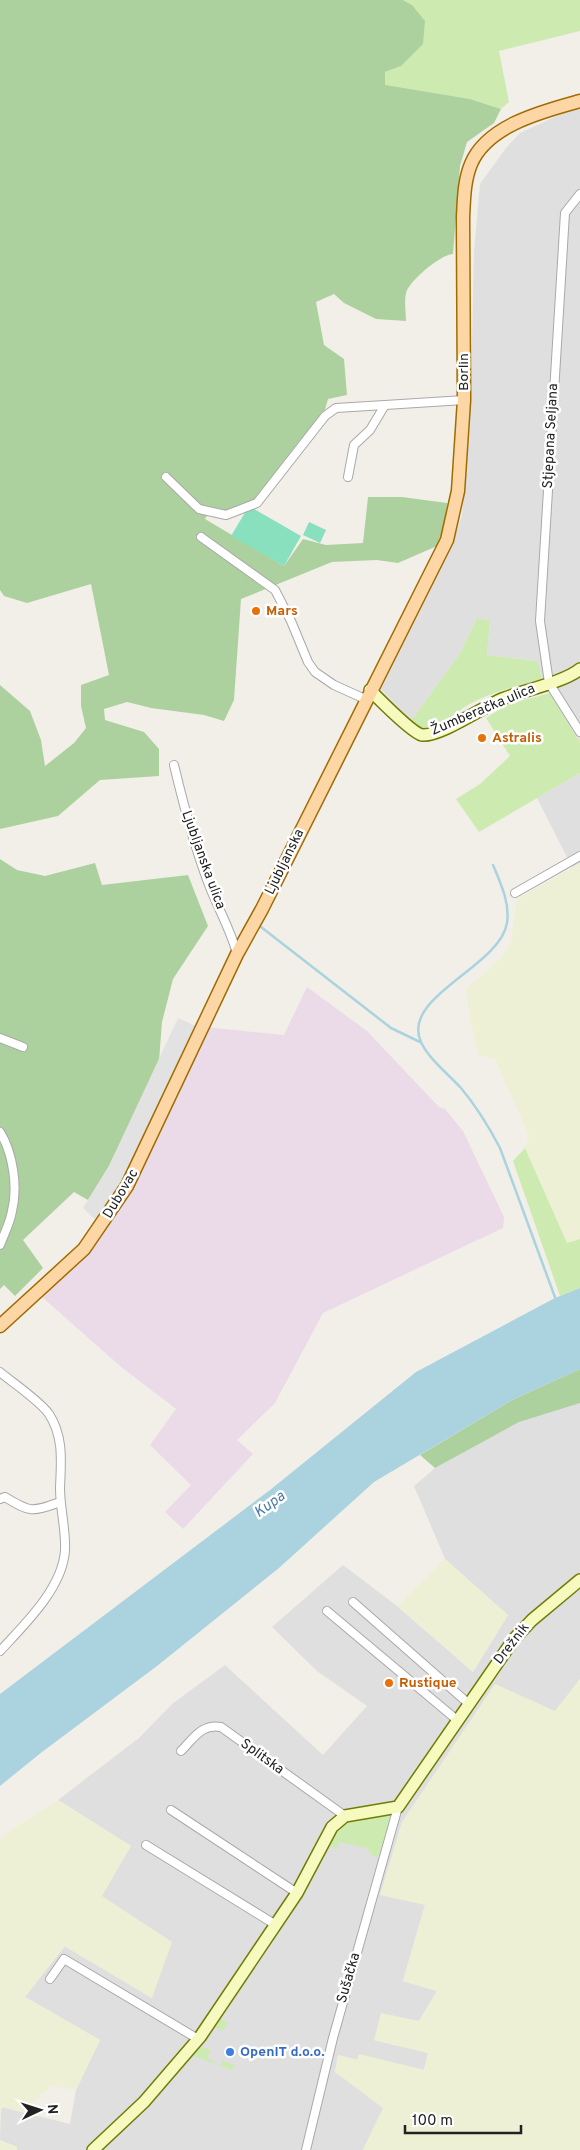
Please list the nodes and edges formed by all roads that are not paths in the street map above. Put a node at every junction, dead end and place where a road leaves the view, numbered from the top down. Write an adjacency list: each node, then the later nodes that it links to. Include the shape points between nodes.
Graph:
1 (580, 101): 3 (main road, Borlin, via 539,112 508,127 482,147 471,164 463,217)
2 (580, 194): 9 (street, Stjepana Seljana, via 565,213 540,621)
3 (464, 400): 4 (street); 10 (main road, Borlin, via 458,490 447,540)
4 (385, 405): 5 (street, via 370,430 354,444); 6 (street, via 336,408 325,416 257,503 226,515 199,509)
5 (348, 476)
6 (166, 477)
7 (201, 538): 10 (street, via 275,590 315,672 334,685)
8 (580, 669): 9 (street, Žumberačka ulica)
9 (549, 683): 10 (street, Žumberačka ulica, via 502,699 453,725 422,735); 11 (street)
10 (368, 695): 15 (main road, Ljubljanska)
11 (580, 732)
12 (174, 766): 15 (street, Ljubljanska ulica, via 211,890 232,934)
13 (580, 856): 14 (street)
14 (516, 893)
15 (237, 954): 16 (main road, Ljubljanska)
16 (200, 1032): 21 (main road, Dubovac, via 137,1167 104,1222 80,1254)
17 (0, 1038): 18 (street)
18 (23, 1048)
19 (0, 1132): 20 (street, via 7,1143 15,1199)
20 (0, 1245)
21 (0, 1326)
22 (0, 1372): 24 (street, via 48,1412 58,1430)
23 (0, 1499): 24 (street, via 5,1497 23,1508 36,1511)
24 (60, 1502): 28 (street, via 65,1550 59,1575 38,1609)
25 (580, 1580): 29 (street, Drežnik, via 514,1639)
26 (353, 1602): 29 (street)
27 (327, 1611): 30 (street)
28 (0, 1651)
29 (469, 1704): 30 (street, Drežnik)
30 (457, 1720): 32 (street, Drežnik)
31 (181, 1752): 34 (street, Splitska, via 199,1732 212,1725 221,1727)
32 (398, 1807): 34 (street); 41 (street, Sušačka, via 333,2038)
33 (171, 1810): 36 (street)
34 (345, 1816): 36 (street, via 332,1827)
35 (146, 1845): 37 (street)
36 (297, 1893): 37 (street)
37 (276, 1925): 39 (street)
38 (50, 1978): 39 (street, via 64,1959)
39 (198, 2039): 40 (street, via 144,2102)
40 (93, 2150)
41 (306, 2150)

